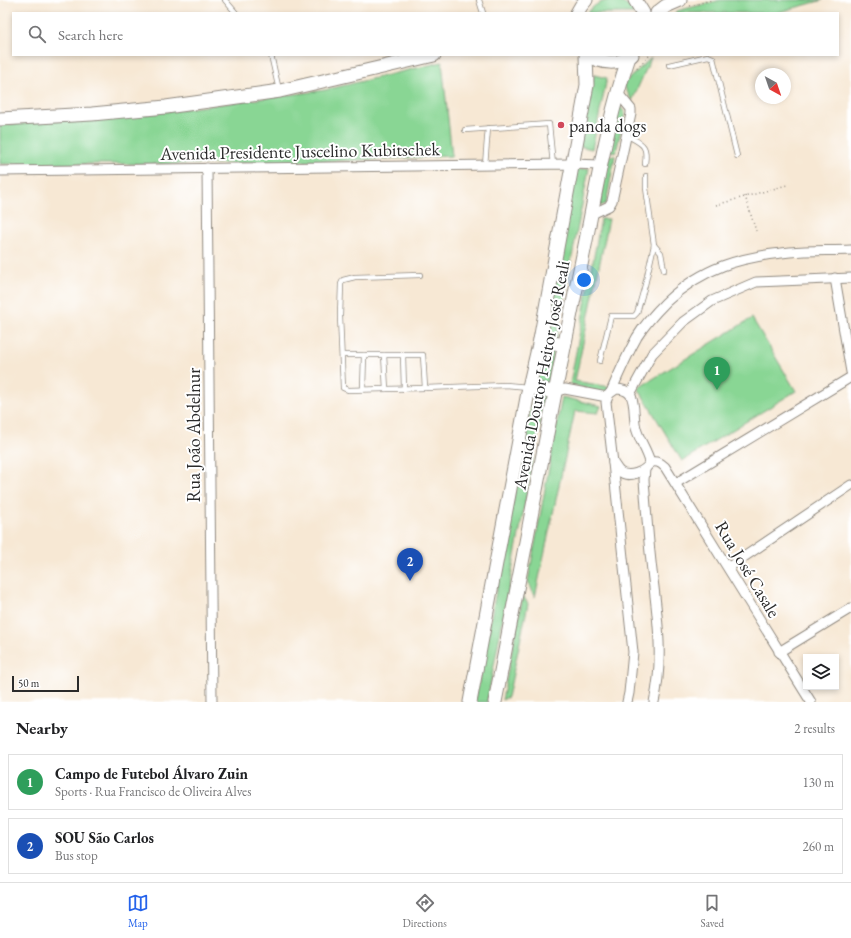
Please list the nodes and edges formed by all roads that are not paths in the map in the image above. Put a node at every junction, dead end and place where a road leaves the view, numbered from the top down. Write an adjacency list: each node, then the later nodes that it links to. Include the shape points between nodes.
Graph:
1 (225, 0): 4 (lane)
2 (479, 0): 5 (lane)
3 (680, 0): 6 (main road)
4 (235, 12)
5 (483, 12)
6 (658, 12)
7 (271, 56): 13 (lane)
8 (430, 56): 13 (main road)
9 (587, 56): 20 (main road, Avenida Doutor Heitor José Reali, via 587,85)
10 (589, 56): 11 (main road, via 607,63 618,62)
11 (630, 56): 14 (main road, Avenida Doutor Heitor José Reali)
12 (669, 65): 19 (lane, via 708,56 713,58)
13 (280, 92): 15 (main road, via 100,114)
14 (617, 92): 18 (street, via 630,109); 24 (main road, Avenida Doutor Heitor José Reali)
15 (0, 119)
16 (488, 128): 17 (lane); 22 (lane); 23 (lane, via 549,124)
17 (465, 130)
18 (626, 135): 21 (lane, via 642,144 647,152); 28 (street, via 612,202)
19 (737, 156)
20 (573, 164): 23 (street, Avenida Presidente Juscelino Kubitschek); 24 (street, Avenida Presidente Juscelino Kubitschek); 35 (main road, Avenida Doutor Heitor José Reali)
21 (645, 164)
22 (485, 165): 23 (street, Avenida Presidente Juscelino Kubitschek); 25 (street, Avenida Presidente Juscelino Kubitschek)
23 (553, 165)
24 (600, 165): 28 (main road, Avenida Doutor Heitor José Reali)
25 (207, 168): 26 (street, Avenida Presidente Juscelino Kubitschek); 59 (street, Rua João Abdelnur)
26 (0, 170)
27 (646, 176): 29 (lane)
28 (592, 214): 36 (main road, Avenida Doutor Heitor José Reali)
29 (654, 245): 31 (lane, via 662,252); 41 (lane, via 637,313 631,317 611,316)
30 (851, 250): 51 (street, via 791,252 738,260 694,280 652,316 624,361)
31 (664, 270)
32 (420, 275): 37 (lane, via 355,277 343,280 340,316)
33 (836, 278): 34 (street); 42 (street); 50 (street, via 756,282 712,301 683,322 652,354)
34 (851, 278)
35 (540, 340): 36 (main road); 44 (main road, Avenida Doutor Heitor José Reali)
36 (564, 345): 49 (main road, Avenida Doutor Heitor José Reali)
37 (342, 355): 38 (lane); 46 (lane, via 343,388)
38 (364, 355): 39 (lane); 46 (lane)
39 (384, 355): 40 (lane); 47 (lane)
40 (403, 355): 45 (lane, via 423,356); 48 (lane)
41 (600, 361)
42 (851, 372)
43 (851, 377): 54 (street)
44 (529, 387): 45 (lane, via 506,385); 49 (main road); 60 (main road, Avenida Doutor Heitor José Reali)
45 (425, 388): 48 (lane)
46 (363, 389): 47 (lane)
47 (386, 389): 48 (lane)
48 (404, 389)
49 (554, 392): 51 (street, via 565,389); 61 (main road, Avenida Doutor Heitor José Reali)
50 (630, 394): 51 (street, via 623,389 616,389); 53 (street, via 639,440 648,454)
51 (609, 395): 52 (street, via 606,402)
52 (613, 463): 53 (street, via 619,471 627,475); 62 (street, via 633,652)
53 (648, 466): 54 (street, Rua José Casale, via 656,461 662,464); 63 (street, via 644,480 658,616 659,658)
54 (676, 483): 56 (street, Rua José Casale)
55 (851, 485): 56 (street)
56 (729, 567): 58 (street, Rua José Casale)
57 (851, 608): 58 (street)
58 (779, 652): 64 (street, Rua José Casale)
59 (212, 702)
60 (470, 702)
61 (495, 702)
62 (627, 702)
63 (654, 702)
64 (811, 702)

